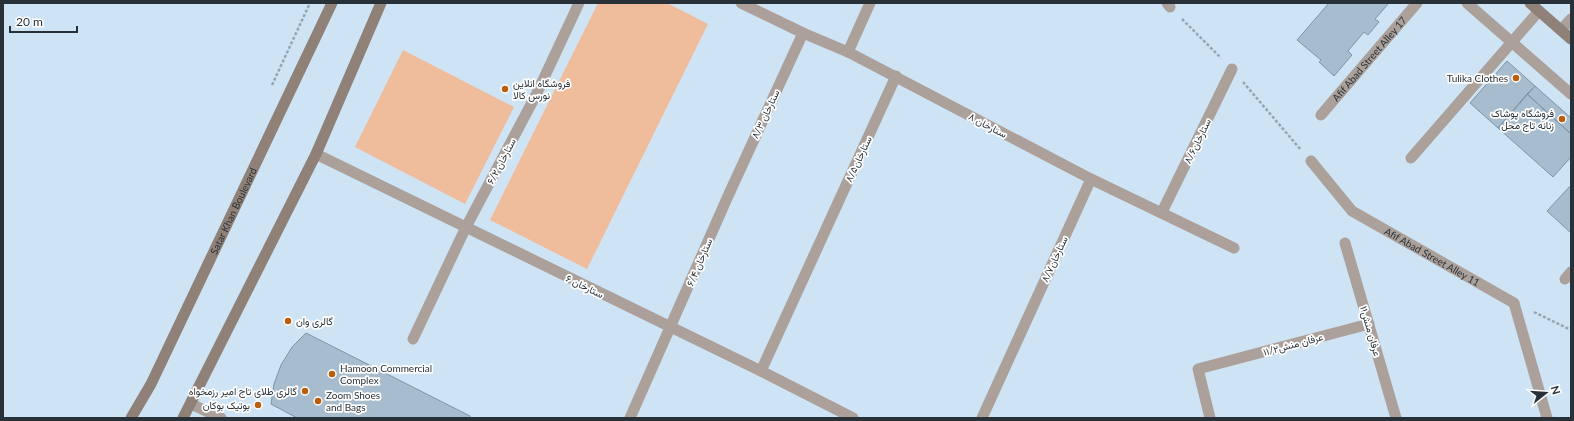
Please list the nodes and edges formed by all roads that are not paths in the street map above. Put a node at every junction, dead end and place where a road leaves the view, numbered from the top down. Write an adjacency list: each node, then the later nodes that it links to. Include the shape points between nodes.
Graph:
1 (332, 3): 34 (main road, Satar Khan Boulevard, via 151,384)
2 (381, 3): 20 (main road)
3 (578, 3): 26 (street, ستارخان ۶/۲, via 536,95)
4 (742, 3): 12 (street, ستارخان ۸)
5 (870, 3): 15 (street)
6 (1417, 3): 19 (street, Afif Abad Street Alley 17)
7 (1467, 3): 14 (street)
8 (1530, 3): 9 (main road)
9 (1539, 11): 11 (main road); 14 (street)
10 (1571, 19): 11 (street)
11 (1561, 30): 13 (main road)
12 (803, 33): 15 (street, ستارخان ۸); 24 (street, ستارخان ۸/۳)
13 (1571, 39)
14 (1512, 42): 18 (street); 21 (street)
15 (848, 52): 17 (street, ستارخان ۸)
16 (1232, 69): 25 (street, ستارخان۸/۶)
17 (896, 76): 23 (street, ستارخان ۸); 32 (street, ستارخان۸/۵)
18 (1571, 94)
19 (1321, 115)
20 (316, 154): 26 (street, ستارخان ۶); 33 (main road)
21 (1411, 158)
22 (1311, 160): 42 (street, Afif Abad Street Alley 11, via 1352,211 1514,303)
23 (1091, 179): 25 (street, ستارخان ۸); 39 (street, ستارخان۸/۷)
24 (728, 196): 30 (street, ستارخان ۶/۴)
25 (1162, 212): 28 (street, ستارخان ۸)
26 (466, 227): 30 (street, ستارخان ۶); 31 (street, ستارخان ۶/۲)
27 (1345, 243): 29 (street, عرفان منش۱۱)
28 (1234, 248)
29 (1369, 324): 40 (street, عرفان منش۱۱/۲, via 1198,369); 41 (street, عرفان منش۱۱)
30 (671, 328): 32 (street, ستارخان ۶); 37 (street, ستارخان ۶/۴)
31 (413, 339)
32 (761, 371): 38 (street, ستارخان ۶)
33 (190, 404): 35 (main road); 36 (street)
34 (131, 418)
35 (183, 418)
36 (221, 418)
37 (630, 418)
38 (853, 418)
39 (982, 418)
40 (1210, 418)
41 (1396, 418)
42 (1547, 418)

